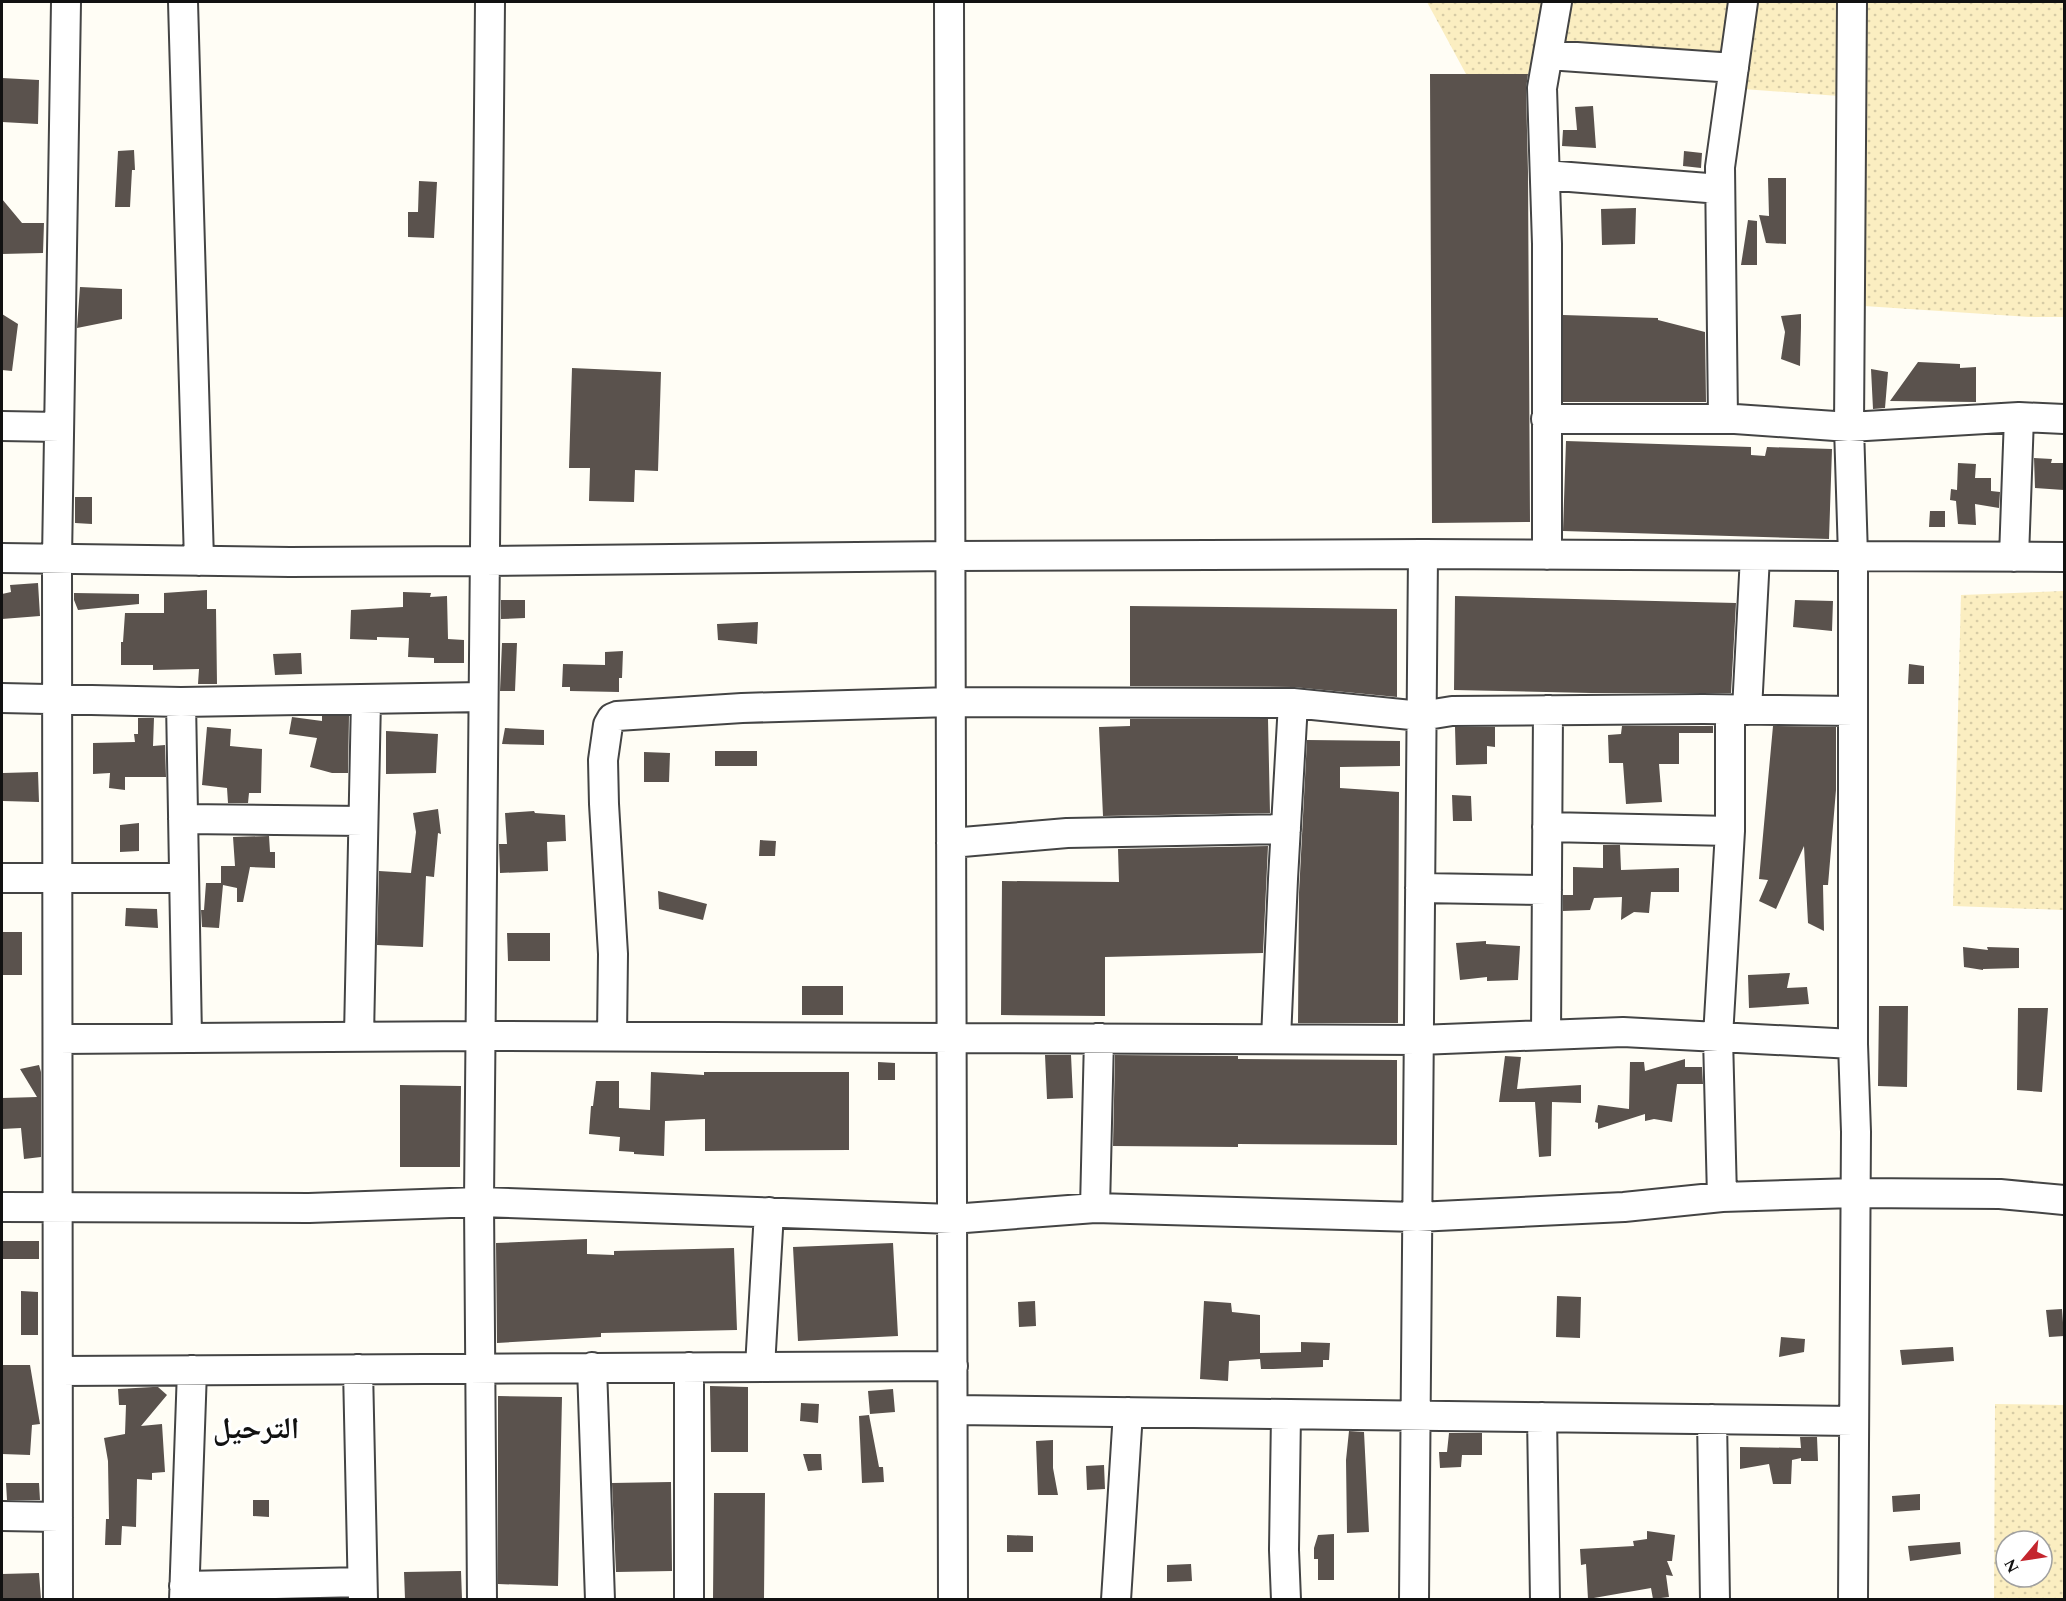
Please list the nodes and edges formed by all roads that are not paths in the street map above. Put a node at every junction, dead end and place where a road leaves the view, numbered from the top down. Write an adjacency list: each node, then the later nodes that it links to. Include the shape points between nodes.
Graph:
1 (66, 2): 17 (street)
2 (183, 2): 28 (street)
3 (490, 2): 29 (street)
4 (949, 2): 20 (street)
5 (1557, 2): 8 (street)
6 (1743, 2): 9 (street)
7 (1852, 2): 18 (street)
8 (1548, 55): 9 (street); 10 (street, via 1542,88)
9 (1734, 68): 11 (street)
10 (1545, 175): 11 (street); 13 (street)
11 (1720, 189): 14 (street)
12 (2019, 417): 15 (street); 18 (street); 24 (street)
13 (1546, 419): 14 (street); 21 (street)
14 (1723, 419): 18 (street)
15 (2064, 419)
16 (2, 426): 17 (street)
17 (59, 427): 27 (street)
18 (1849, 427): 23 (street)
19 (1423, 554): 20 (street); 21 (street); 40 (street)
20 (951, 555): 29 (street); 35 (street)
21 (1547, 555): 22 (street)
22 (1755, 556): 23 (street); 38 (street)
23 (1853, 556): 24 (street); 39 (street)
24 (2014, 557): 25 (street)
25 (2064, 557)
26 (2, 558): 27 (street)
27 (57, 559): 28 (street); 32 (street)
28 (199, 561): 29 (street)
29 (485, 561): 30 (street)
30 (483, 697): 33 (street); 54 (street)
31 (2, 698): 32 (street)
32 (57, 698): 34 (street); 48 (street)
33 (366, 699): 34 (street); 42 (street)
34 (181, 702): 41 (street)
35 (951, 702): 36 (street); 46 (street); 55 (street, via 742,708 612,718 603,760)
36 (1293, 703): 40 (street); 44 (street)
37 (1548, 710): 38 (street); 40 (street, via 1452,711); 43 (street)
38 (1739, 710): 39 (street); 45 (street)
39 (1853, 711): 63 (street)
40 (1421, 716): 50 (street)
41 (183, 819): 42 (street); 49 (street)
42 (363, 822): 53 (street)
43 (1547, 827): 45 (street); 51 (street)
44 (1286, 829): 46 (street, via 1067,833); 61 (street)
45 (1730, 831): 57 (street)
46 (951, 843): 56 (street)
47 (2, 878): 48 (street)
48 (58, 878): 49 (street); 60 (street)
49 (184, 878): 58 (street)
50 (1420, 888): 51 (street); 62 (street)
51 (1547, 890): 52 (street)
52 (1546, 1035): 57 (street, via 1623,1032); 62 (street)
53 (359, 1036): 54 (street); 58 (street)
54 (480, 1036): 55 (street); 67 (street)
55 (612, 1036): 56 (street)
56 (952, 1036): 59 (street); 73 (street)
57 (1718, 1037): 63 (street); 65 (street)
58 (187, 1038): 60 (street)
59 (1099, 1038): 61 (street); 70 (street)
60 (58, 1039): 69 (street)
61 (1276, 1039): 62 (street)
62 (1419, 1040): 72 (street)
63 (1853, 1044): 64 (street)
64 (1855, 1193): 65 (street); 66 (street, via 2000,1194); 88 (street)
65 (1722, 1197): 72 (street, via 1624,1207)
66 (2064, 1200)
67 (479, 1202): 69 (street, via 309,1208); 71 (street); 78 (street)
68 (2, 1208): 69 (street)
69 (58, 1208): 81 (street)
70 (1095, 1208): 72 (street); 73 (street)
71 (769, 1212): 73 (street); 77 (street)
72 (1417, 1217): 85 (street)
73 (952, 1219): 74 (street)
74 (953, 1366): 77 (street); 82 (street)
75 (592, 1367): 76 (street); 78 (street); 95 (street)
76 (689, 1367): 77 (street); 96 (street)
77 (760, 1367)
78 (481, 1368): 79 (street); 94 (street)
79 (358, 1369): 80 (street); 91 (street)
80 (192, 1370): 81 (street); 92 (street)
81 (59, 1371): 90 (street)
82 (953, 1410): 83 (street); 97 (street)
83 (1128, 1412): 84 (street); 98 (street)
84 (1286, 1414): 85 (street); 99 (street)
85 (1416, 1415): 86 (street); 100 (street)
86 (1542, 1417): 87 (street); 101 (street)
87 (1712, 1419): 88 (street); 102 (street)
88 (1853, 1421): 103 (street)
89 (2, 1516): 90 (street)
90 (58, 1517): 93 (street)
91 (363, 1591): 92 (street)
92 (184, 1593)
93 (58, 1599)
94 (482, 1599)
95 (600, 1599)
96 (689, 1599)
97 (953, 1599)
98 (1116, 1599)
99 (1286, 1599)
100 (1414, 1599)
101 (1545, 1599)
102 (1715, 1599)
103 (1853, 1599)

